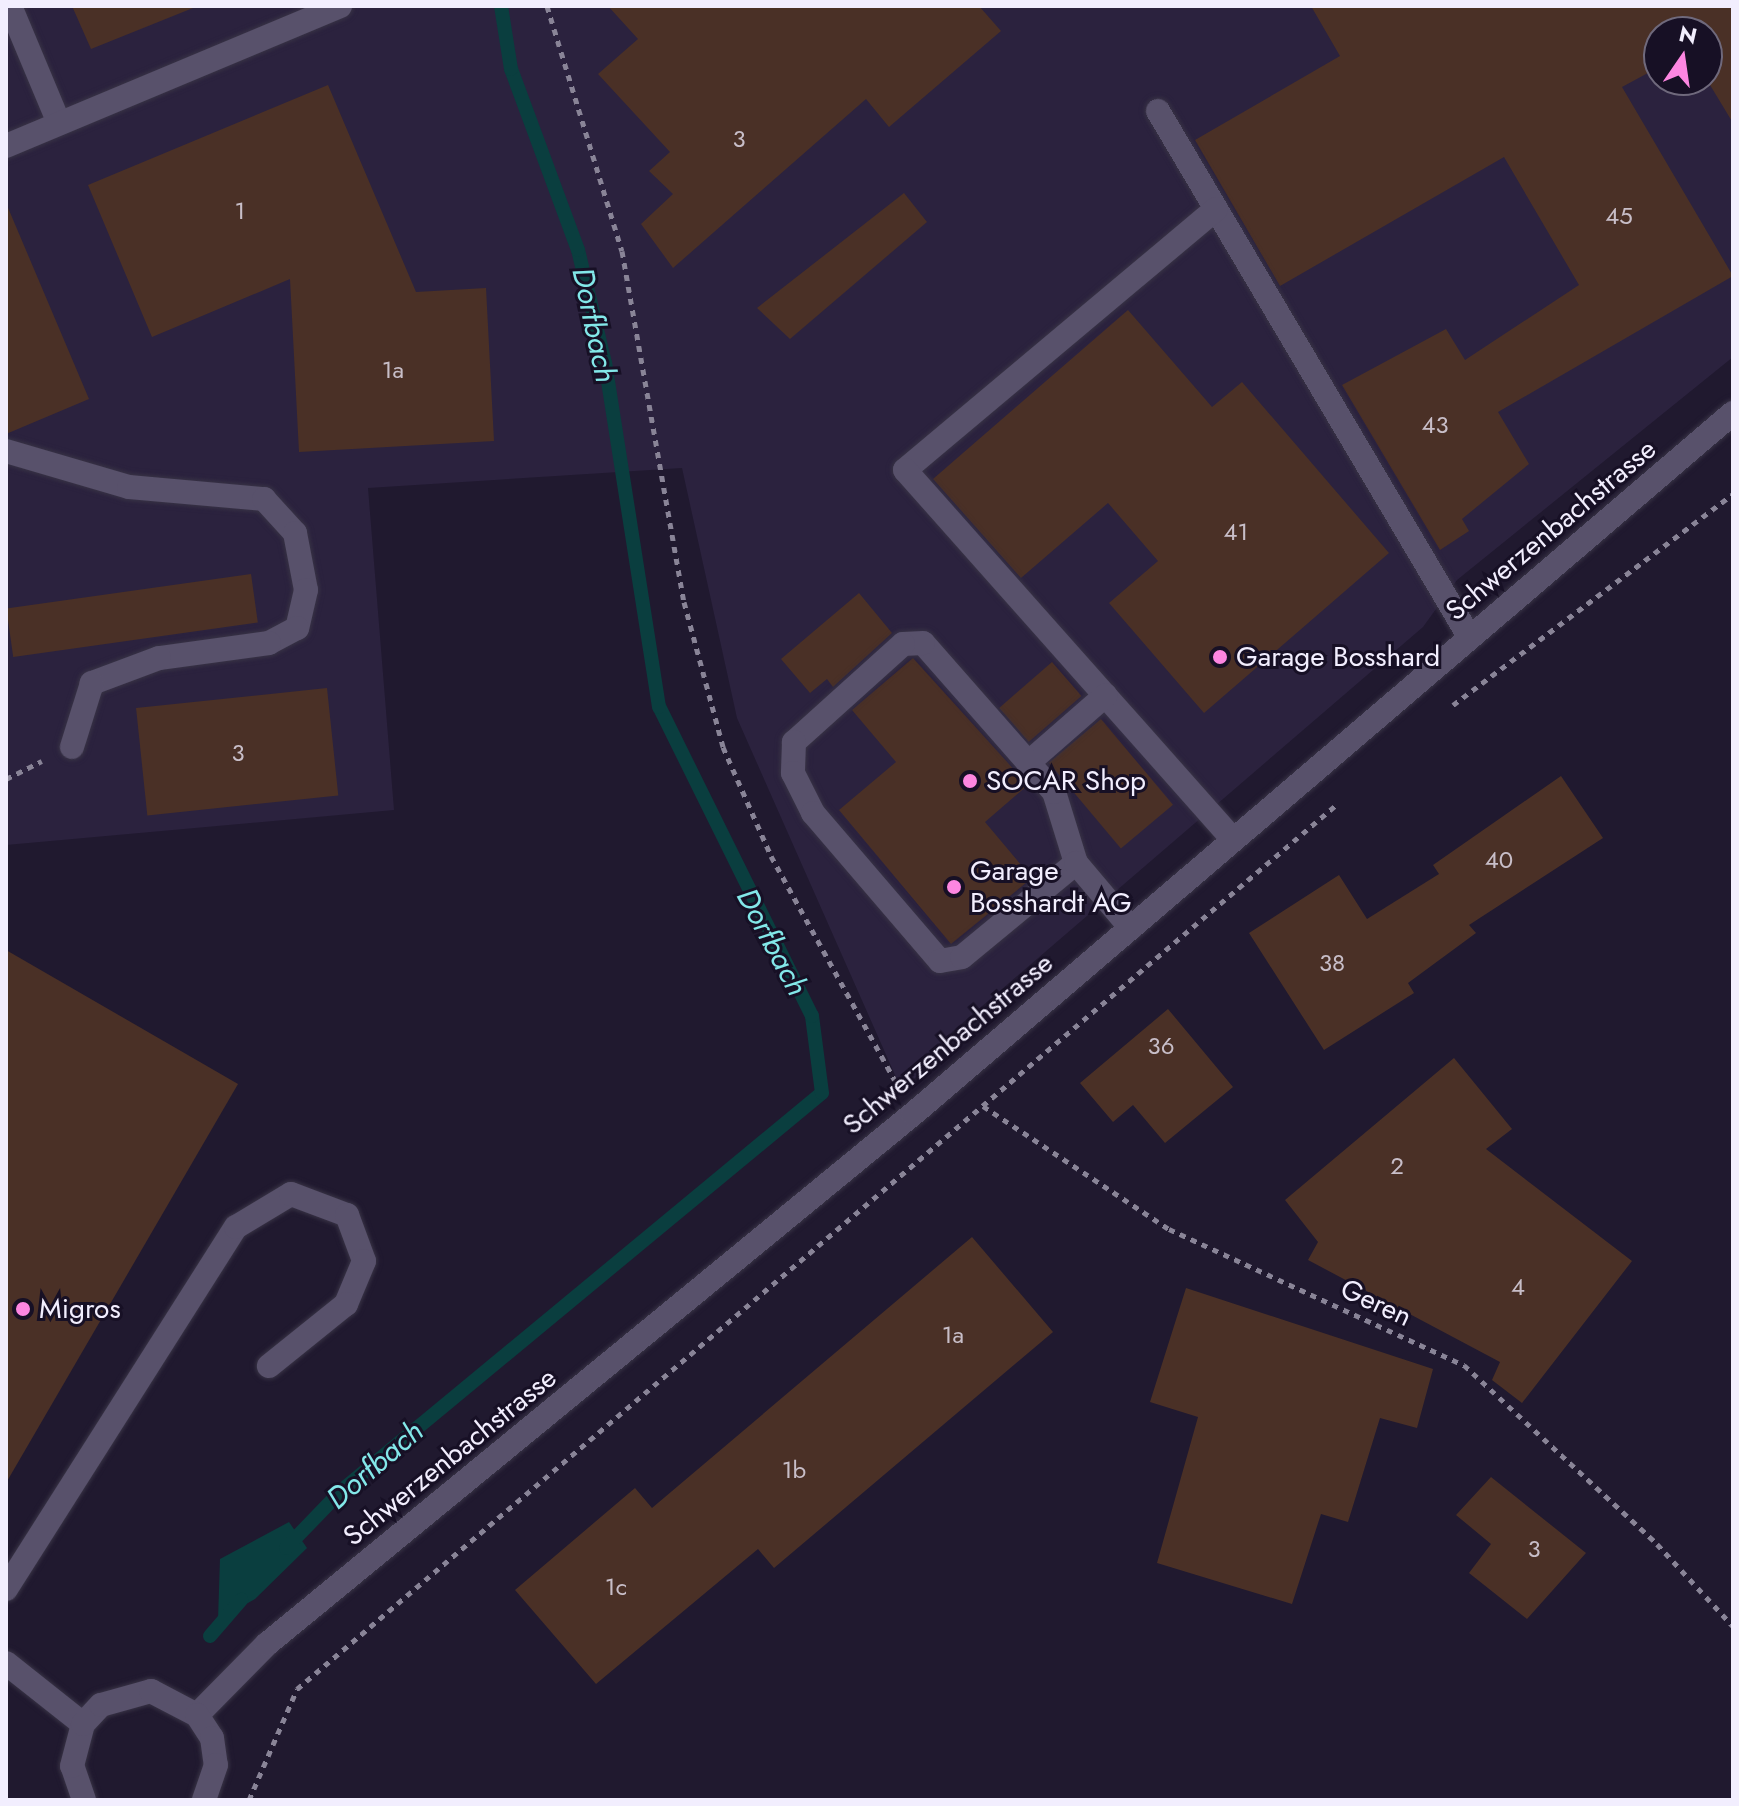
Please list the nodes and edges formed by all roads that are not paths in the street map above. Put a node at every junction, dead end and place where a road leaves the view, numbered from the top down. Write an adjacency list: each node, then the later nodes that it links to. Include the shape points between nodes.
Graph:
1 (10, 6): 4 (main road)
2 (340, 6): 4 (main road)
3 (1158, 111): 6 (main road)
4 (59, 123): 5 (main road)
5 (6, 146)
6 (1216, 209): 9 (main road); 10 (main road, via 905,470)
7 (1733, 413): 9 (main road, Schwerzenbachstrasse)
8 (6, 451): 11 (main road, via 129,487 264,499 295,533 306,590 297,628 269,643 159,658 92,683)
9 (1470, 638): 13 (main road, Schwerzenbachstrasse)
10 (1106, 695): 12 (main road); 13 (main road)
11 (72, 747)
12 (1028, 763): 14 (main road, via 1060,805); 14 (main road, via 931,649 913,641 806,727 791,762 813,813 940,961 962,957)
13 (1233, 840): 15 (main road, Schwerzenbachstrasse)
14 (1076, 863): 15 (main road)
15 (1131, 928): 19 (main road, Schwerzenbachstrasse, via 913,1114 267,1644)
16 (269, 1366): 17 (main road, via 346,1304 364,1261 347,1215 291,1194 236,1227)
17 (6, 1589)
18 (6, 1663): 20 (main road)
19 (197, 1715): 20 (main road, via 151,1691 101,1705); 22 (main road, via 216,1765)
20 (83, 1724): 21 (main road, via 72,1766)
21 (84, 1800)
22 (204, 1800)

